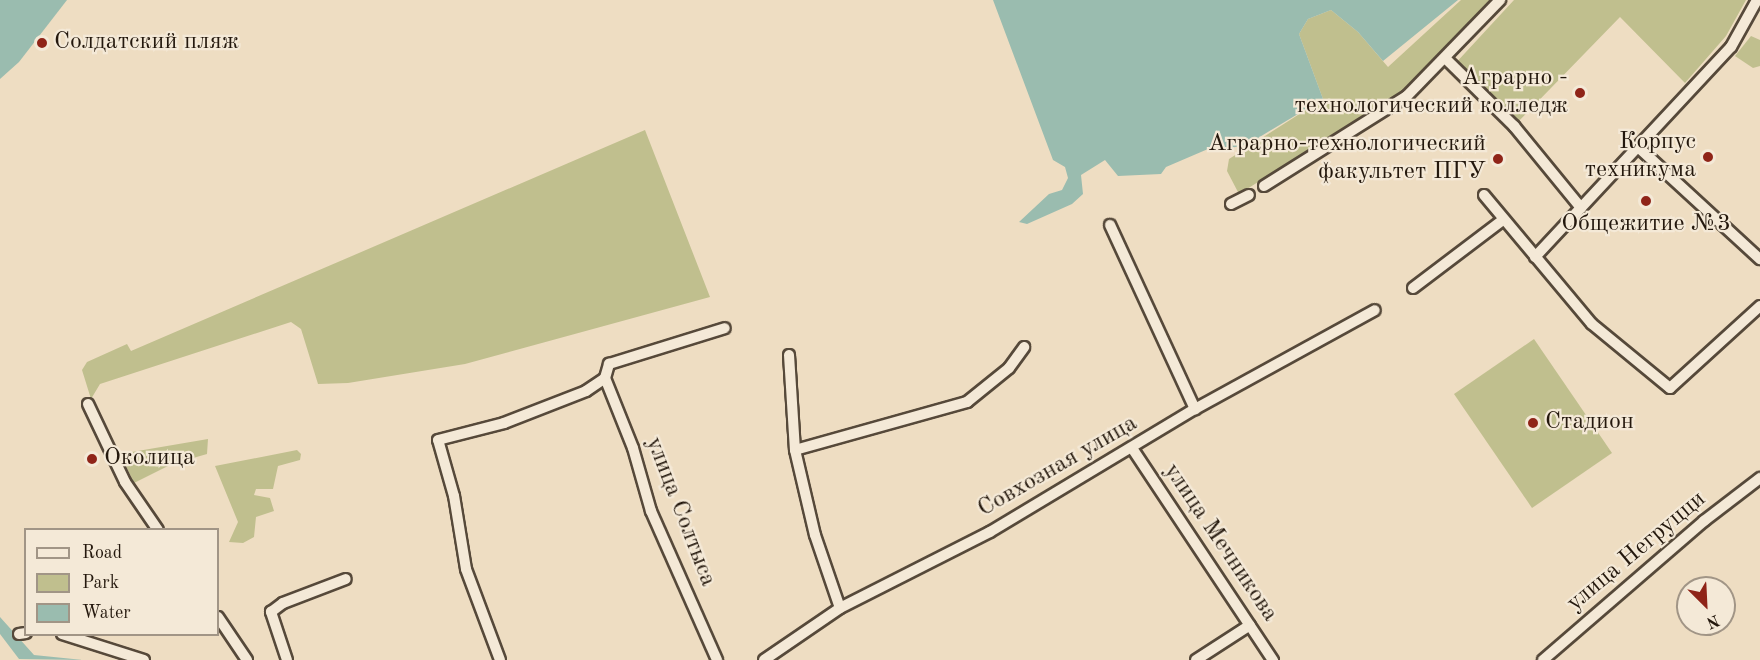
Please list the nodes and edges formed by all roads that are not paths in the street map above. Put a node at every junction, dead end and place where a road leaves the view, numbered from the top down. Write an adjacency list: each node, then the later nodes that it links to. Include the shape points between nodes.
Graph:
1 (1500, 0): 3 (street)
2 (1757, 0): 4 (street, via 1731,47)
3 (1445, 58): 5 (street, via 1407,96); 9 (street, via 1514,126)
4 (1638, 147): 9 (street); 13 (street)
5 (1264, 186)
6 (1249, 195): 8 (street)
7 (1484, 195): 10 (street)
8 (1231, 204)
9 (1581, 208): 12 (street)
10 (1503, 220): 12 (street); 14 (street)
11 (1110, 225): 22 (street)
12 (1535, 257): 15 (street, via 1592,324 1670,388)
13 (1760, 259)
14 (1413, 288)
15 (1760, 306)
16 (1375, 310): 22 (street, Совхозная улица)
17 (725, 328): 20 (street, via 609,364)
18 (1024, 347): 24 (street, via 1009,368 967,402)
19 (789, 355): 24 (street)
20 (605, 378): 35 (street, via 586,391 504,423 438,440 454,496 466,569); 36 (street, улица Солтыса, via 633,448 651,511)
21 (88, 404): 26 (street, via 125,482)
22 (1195, 409): 23 (street, Совхозная улица)
23 (1132, 448): 28 (street, Совхозная улица, via 990,531); 30 (street, улица Мечникова)
24 (795, 450): 28 (street, via 815,535)
25 (1760, 478): 40 (street, улица Негруцци, via 1704,521)
26 (157, 528)
27 (346, 579): 34 (street, via 283,603 271,612)
28 (840, 608): 37 (street, Совхозная улица)
29 (219, 618): 33 (street)
30 (1250, 626): 38 (street); 39 (street, улица Мечникова)
31 (68, 636): 32 (street)
32 (144, 660)
33 (247, 660)
34 (287, 660)
35 (500, 660)
36 (717, 660)
37 (764, 660)
38 (1196, 660)
39 (1273, 660)
40 (1543, 660)

